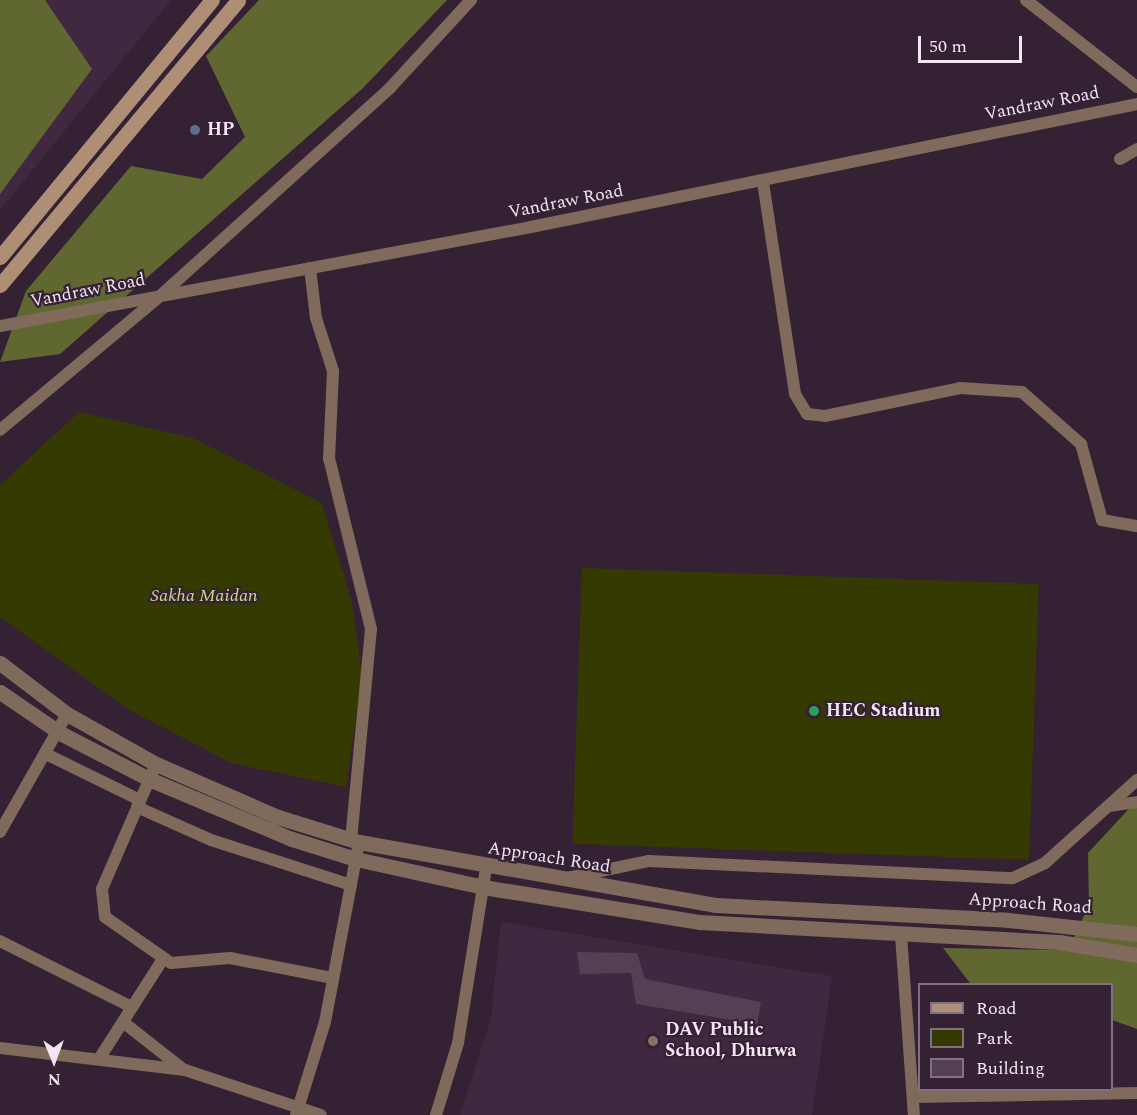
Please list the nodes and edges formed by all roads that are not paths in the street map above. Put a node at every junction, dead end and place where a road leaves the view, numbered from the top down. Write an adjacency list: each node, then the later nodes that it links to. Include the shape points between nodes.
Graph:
1 (212, 0): 10 (main road)
2 (238, 0): 12 (main road)
3 (471, 0): 13 (street, via 390,87)
4 (1026, 0): 5 (street)
5 (1137, 87)
6 (1137, 104): 9 (street, Vandraw Road)
7 (1137, 149): 8 (street)
8 (1120, 159)
9 (764, 182): 11 (street, Vandraw Road); 16 (street, via 795,394 807,414 825,416 960,388 1022,392 1081,444 1102,520)
10 (0, 257)
11 (310, 268): 13 (street, Vandraw Road); 29 (street, via 316,318 333,371 328,458 371,629)
12 (0, 285)
13 (160, 296): 14 (street, Vandraw Road); 15 (street)
14 (0, 326)
15 (0, 430)
16 (1137, 526)
17 (0, 663): 19 (street, Approach Road)
18 (0, 692): 20 (street, Approach Road)
19 (67, 714): 20 (street); 22 (street, Approach Road)
20 (60, 733): 21 (street); 23 (street, Approach Road)
21 (48, 755): 26 (street); 28 (street)
22 (156, 764): 23 (street); 29 (street, Approach Road, via 278,817)
23 (149, 778): 26 (street); 30 (street, Approach Road, via 292,839)
24 (1137, 780): 27 (street)
25 (1137, 802): 27 (street)
26 (139, 804): 33 (street, via 211,840); 39 (street, via 102,889 101,909)
27 (1109, 806): 32 (street, via 1045,863 1013,878 649,861 607,866)
28 (0, 832)
29 (356, 841): 30 (street); 31 (street, Approach Road)
30 (356, 859): 33 (street); 34 (street, Approach Road)
31 (486, 868): 32 (street, Approach Road); 34 (street)
32 (560, 880): 35 (street, Approach Road, via 716,905 1019,920)
33 (351, 885): 40 (street)
34 (483, 888): 36 (street, Approach Road, via 700,922); 50 (street, via 458,1043)
35 (1137, 934)
36 (901, 935): 38 (street, Approach Road, via 1059,942); 47 (street)
37 (0, 941): 41 (street)
38 (1137, 955)
39 (163, 959): 40 (street, via 179,965 230,958); 41 (street)
40 (333, 978): 48 (street)
41 (132, 1007): 42 (street)
42 (123, 1022): 44 (street); 45 (street)
43 (0, 1048): 44 (street)
44 (99, 1059): 45 (street)
45 (185, 1070): 48 (street)
46 (1137, 1093): 47 (street)
47 (914, 1097): 51 (street)
48 (299, 1110): 49 (street)
49 (321, 1115)
50 (436, 1115)
51 (914, 1115)

